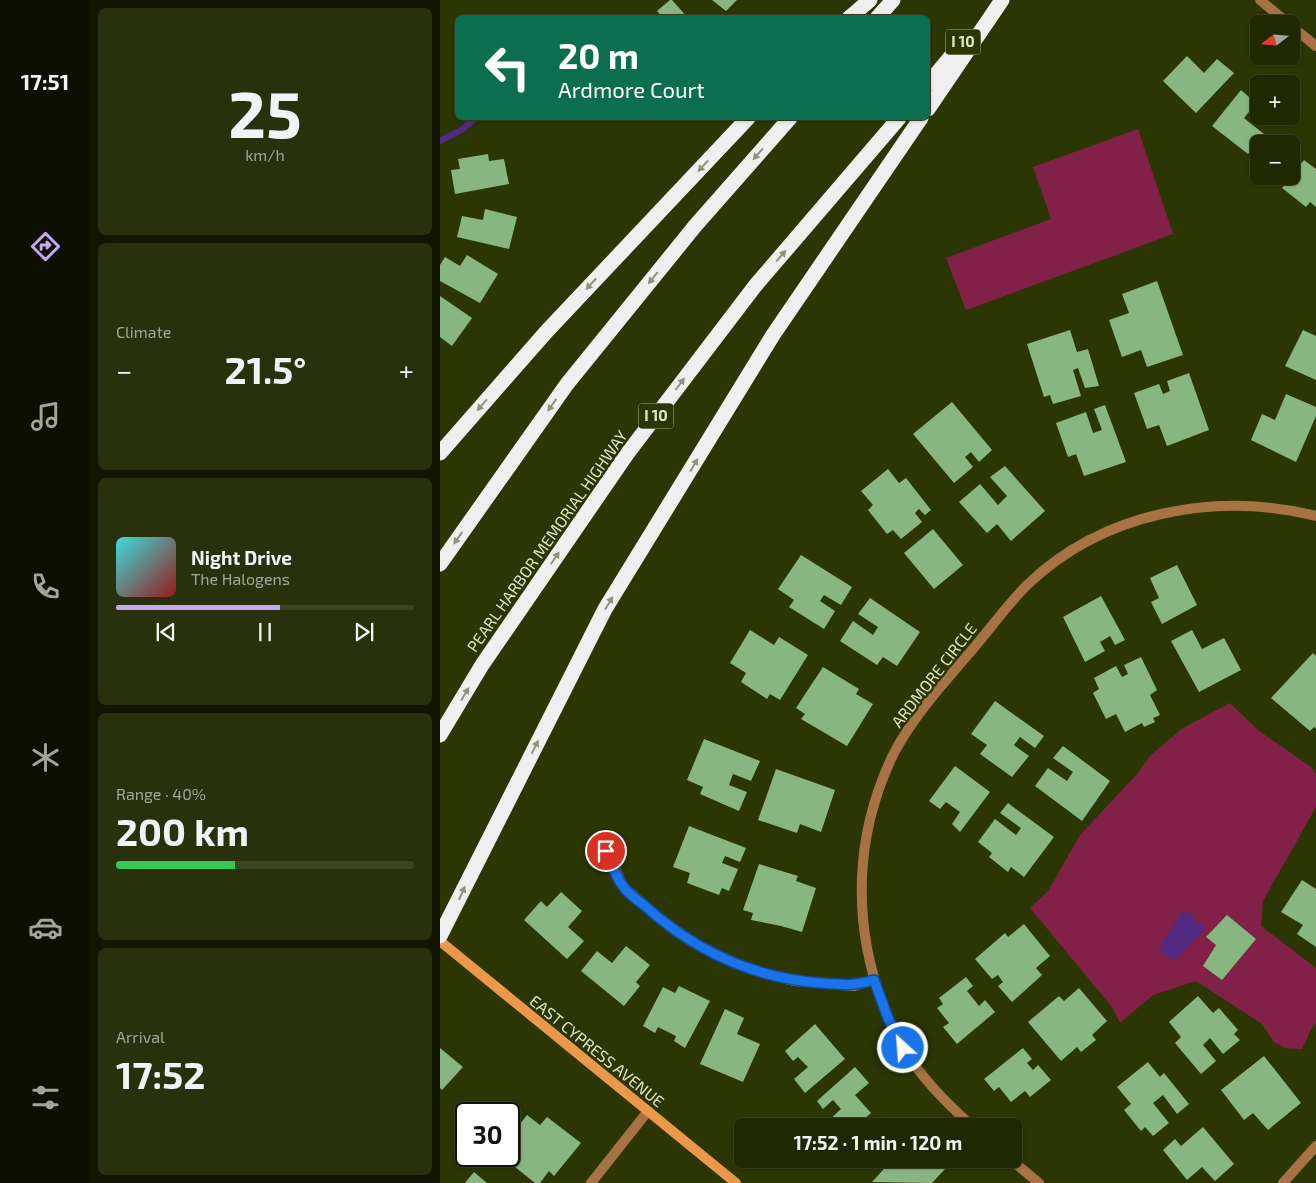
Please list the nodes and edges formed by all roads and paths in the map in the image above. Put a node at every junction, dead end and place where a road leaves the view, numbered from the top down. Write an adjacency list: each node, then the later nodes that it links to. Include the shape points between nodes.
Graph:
1 (870, 0): 5 (highway)
2 (893, 0): 6 (highway)
3 (1000, 0): 10 (highway, I 10); 11 (highway)
4 (1260, 0): 7 (street)
5 (852, 15)
6 (880, 15)
7 (1278, 15)
8 (1300, 33): 9 (street)
9 (1316, 46)
10 (930, 82)
11 (930, 106)
12 (746, 120): 16 (highway, one-way to 16, via 547,331)
13 (788, 120): 18 (highway, one-way to 18, via 696,226 567,384)
14 (897, 120): 19 (highway, PEARL HARBOR MEMORIAL HIGHWAY / I 10, one-way to 14, via 482,665 627,454 754,286)
15 (920, 120): 21 (highway, one-way to 15, via 605,609 773,334)
16 (440, 453)
17 (1316, 516): 23 (street, ARDMORE CIRCLE, via 1250,505 1202,506 1156,514 1102,533 1072,550 1026,586 915,719 882,782 869,822 861,890 862,924)
18 (440, 564)
19 (440, 735)
20 (606, 851): 23 (street, via 622,886 690,941 722,957 792,981 854,986)
21 (440, 936)
22 (440, 941): 24 (main road, EAST CYPRESS AVENUE)
23 (874, 980): 25 (street, ARDMORE CIRCLE, via 903,1048 944,1101)
24 (648, 1111): 28 (street); 29 (main road, EAST CYPRESS AVENUE)
25 (963, 1118)
26 (1316, 1146): 31 (street)
27 (1021, 1168): 30 (street)
28 (591, 1183)
29 (736, 1183)
30 (1040, 1183)
31 (1283, 1183)

